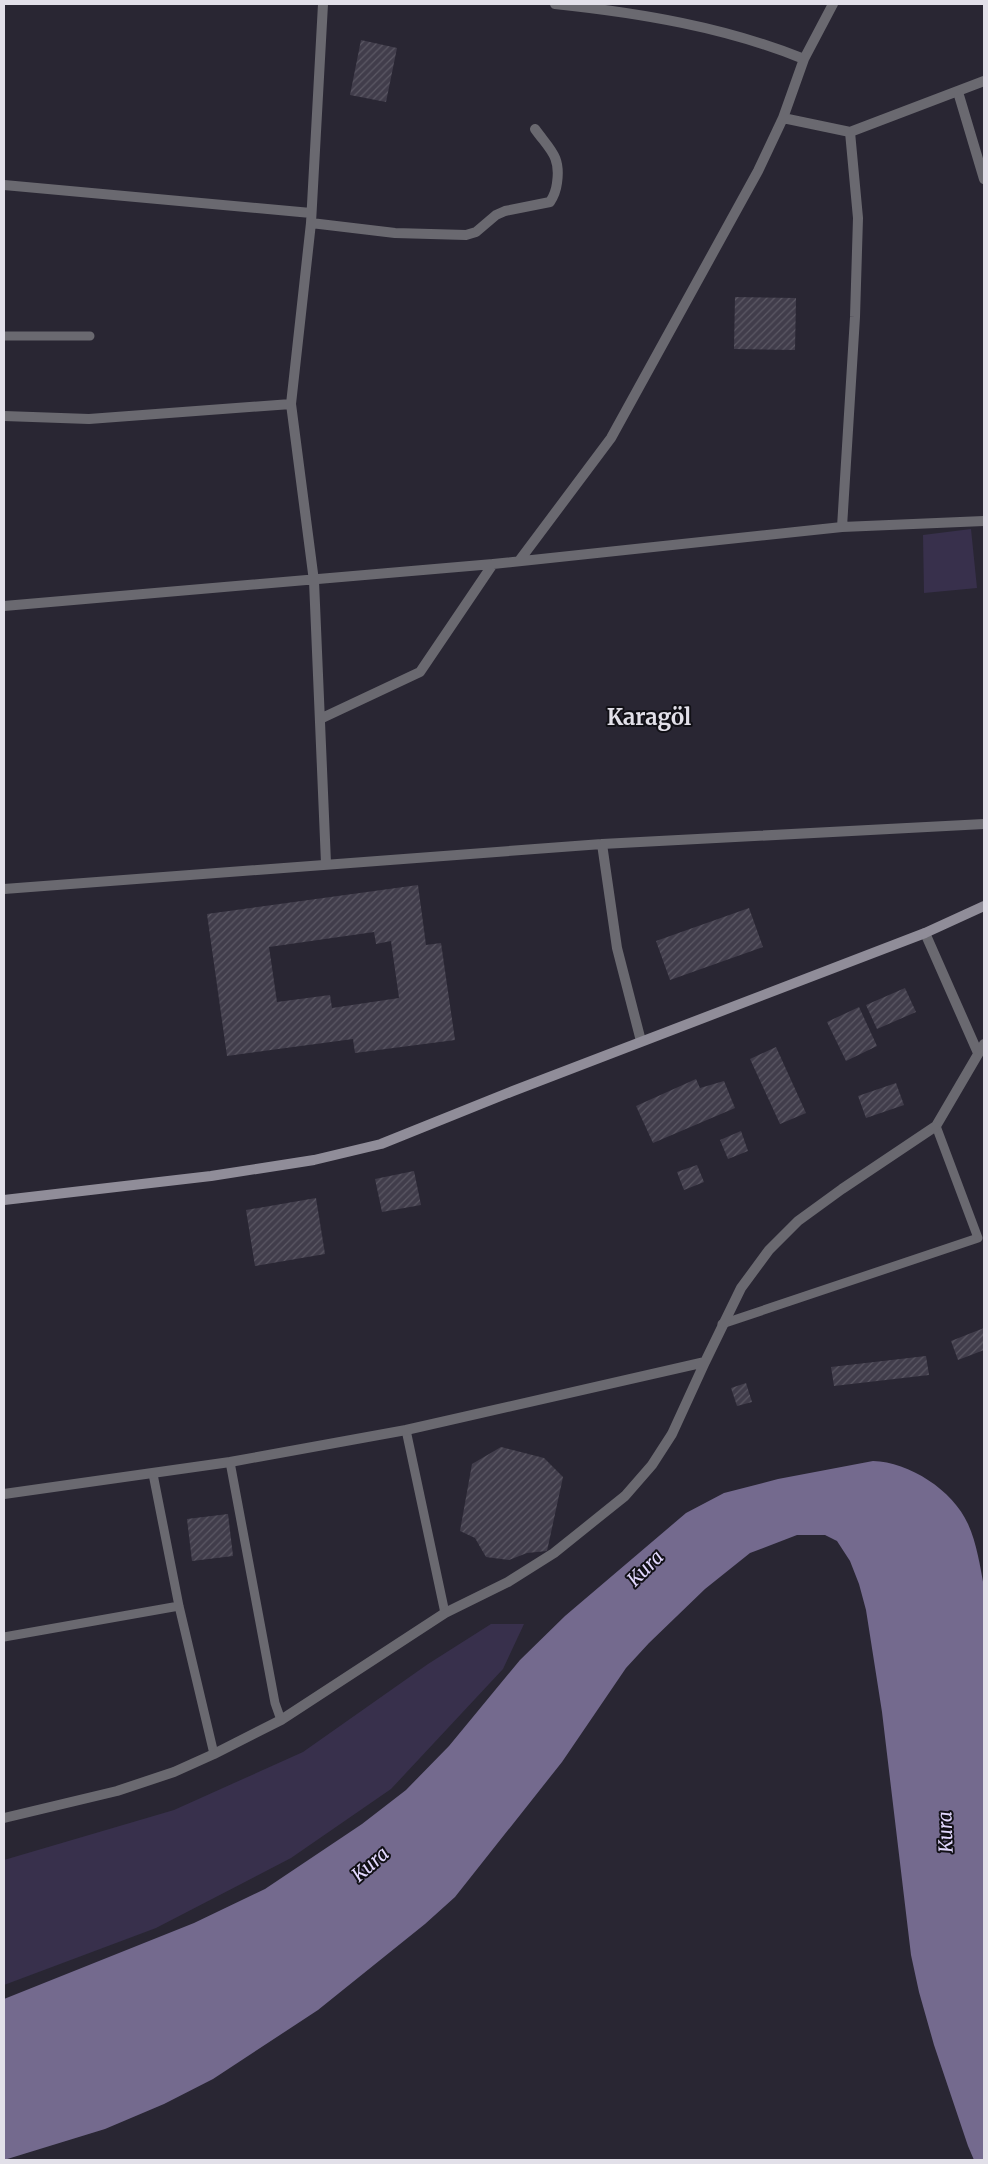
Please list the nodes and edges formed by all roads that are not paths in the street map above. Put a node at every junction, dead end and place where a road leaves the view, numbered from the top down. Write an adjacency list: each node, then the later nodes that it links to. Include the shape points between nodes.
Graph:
1 (323, 4): 12 (street)
2 (556, 4): 4 (street, via 615,10 712,30)
3 (833, 4): 4 (street)
4 (804, 59): 7 (street)
5 (984, 81): 6 (street)
6 (958, 92): 9 (street); 10 (street)
7 (783, 118): 9 (street); 19 (street, via 758,171 611,438)
8 (535, 129): 12 (street, via 558,161 553,197 550,202 496,215 476,232 466,235 395,233)
9 (850, 132): 18 (street, via 858,218)
10 (984, 179)
11 (4, 185): 12 (street)
12 (311, 218): 15 (street)
13 (4, 336): 14 (lane)
14 (90, 336)
15 (291, 404): 16 (street, via 89,419); 21 (street)
16 (4, 416)
17 (984, 521): 18 (street)
18 (842, 527): 19 (street)
19 (519, 561): 20 (street)
20 (493, 564): 21 (street); 23 (street, via 420,672)
21 (314, 580): 22 (street); 23 (street)
22 (4, 606)
23 (320, 719): 26 (street)
24 (984, 824): 25 (street)
25 (602, 844): 26 (street); 30 (street, via 617,948)
26 (326, 863): 27 (street)
27 (4, 889)
28 (984, 906): 29 (main road)
29 (925, 932): 30 (main road); 32 (street)
30 (641, 1042): 34 (main road, via 381,1144 314,1160 211,1176)
31 (984, 1044): 32 (street)
32 (978, 1053): 33 (street)
33 (936, 1126): 35 (street, via 798,1221 769,1250); 35 (lane, via 978,1238)
34 (4, 1200)
35 (722, 1324): 36 (street)
36 (705, 1362): 37 (street); 42 (street, via 672,1434 652,1465 625,1496 554,1553 508,1582)
37 (406, 1430): 38 (street); 42 (lane)
38 (230, 1462): 39 (street); 44 (lane, via 275,1703)
39 (153, 1474): 40 (street); 41 (lane)
40 (4, 1494)
41 (179, 1606): 43 (lane); 45 (lane)
42 (445, 1613): 44 (street)
43 (4, 1637)
44 (281, 1720): 45 (street)
45 (214, 1754): 46 (street, via 174,1772 117,1791)
46 (4, 1818)

